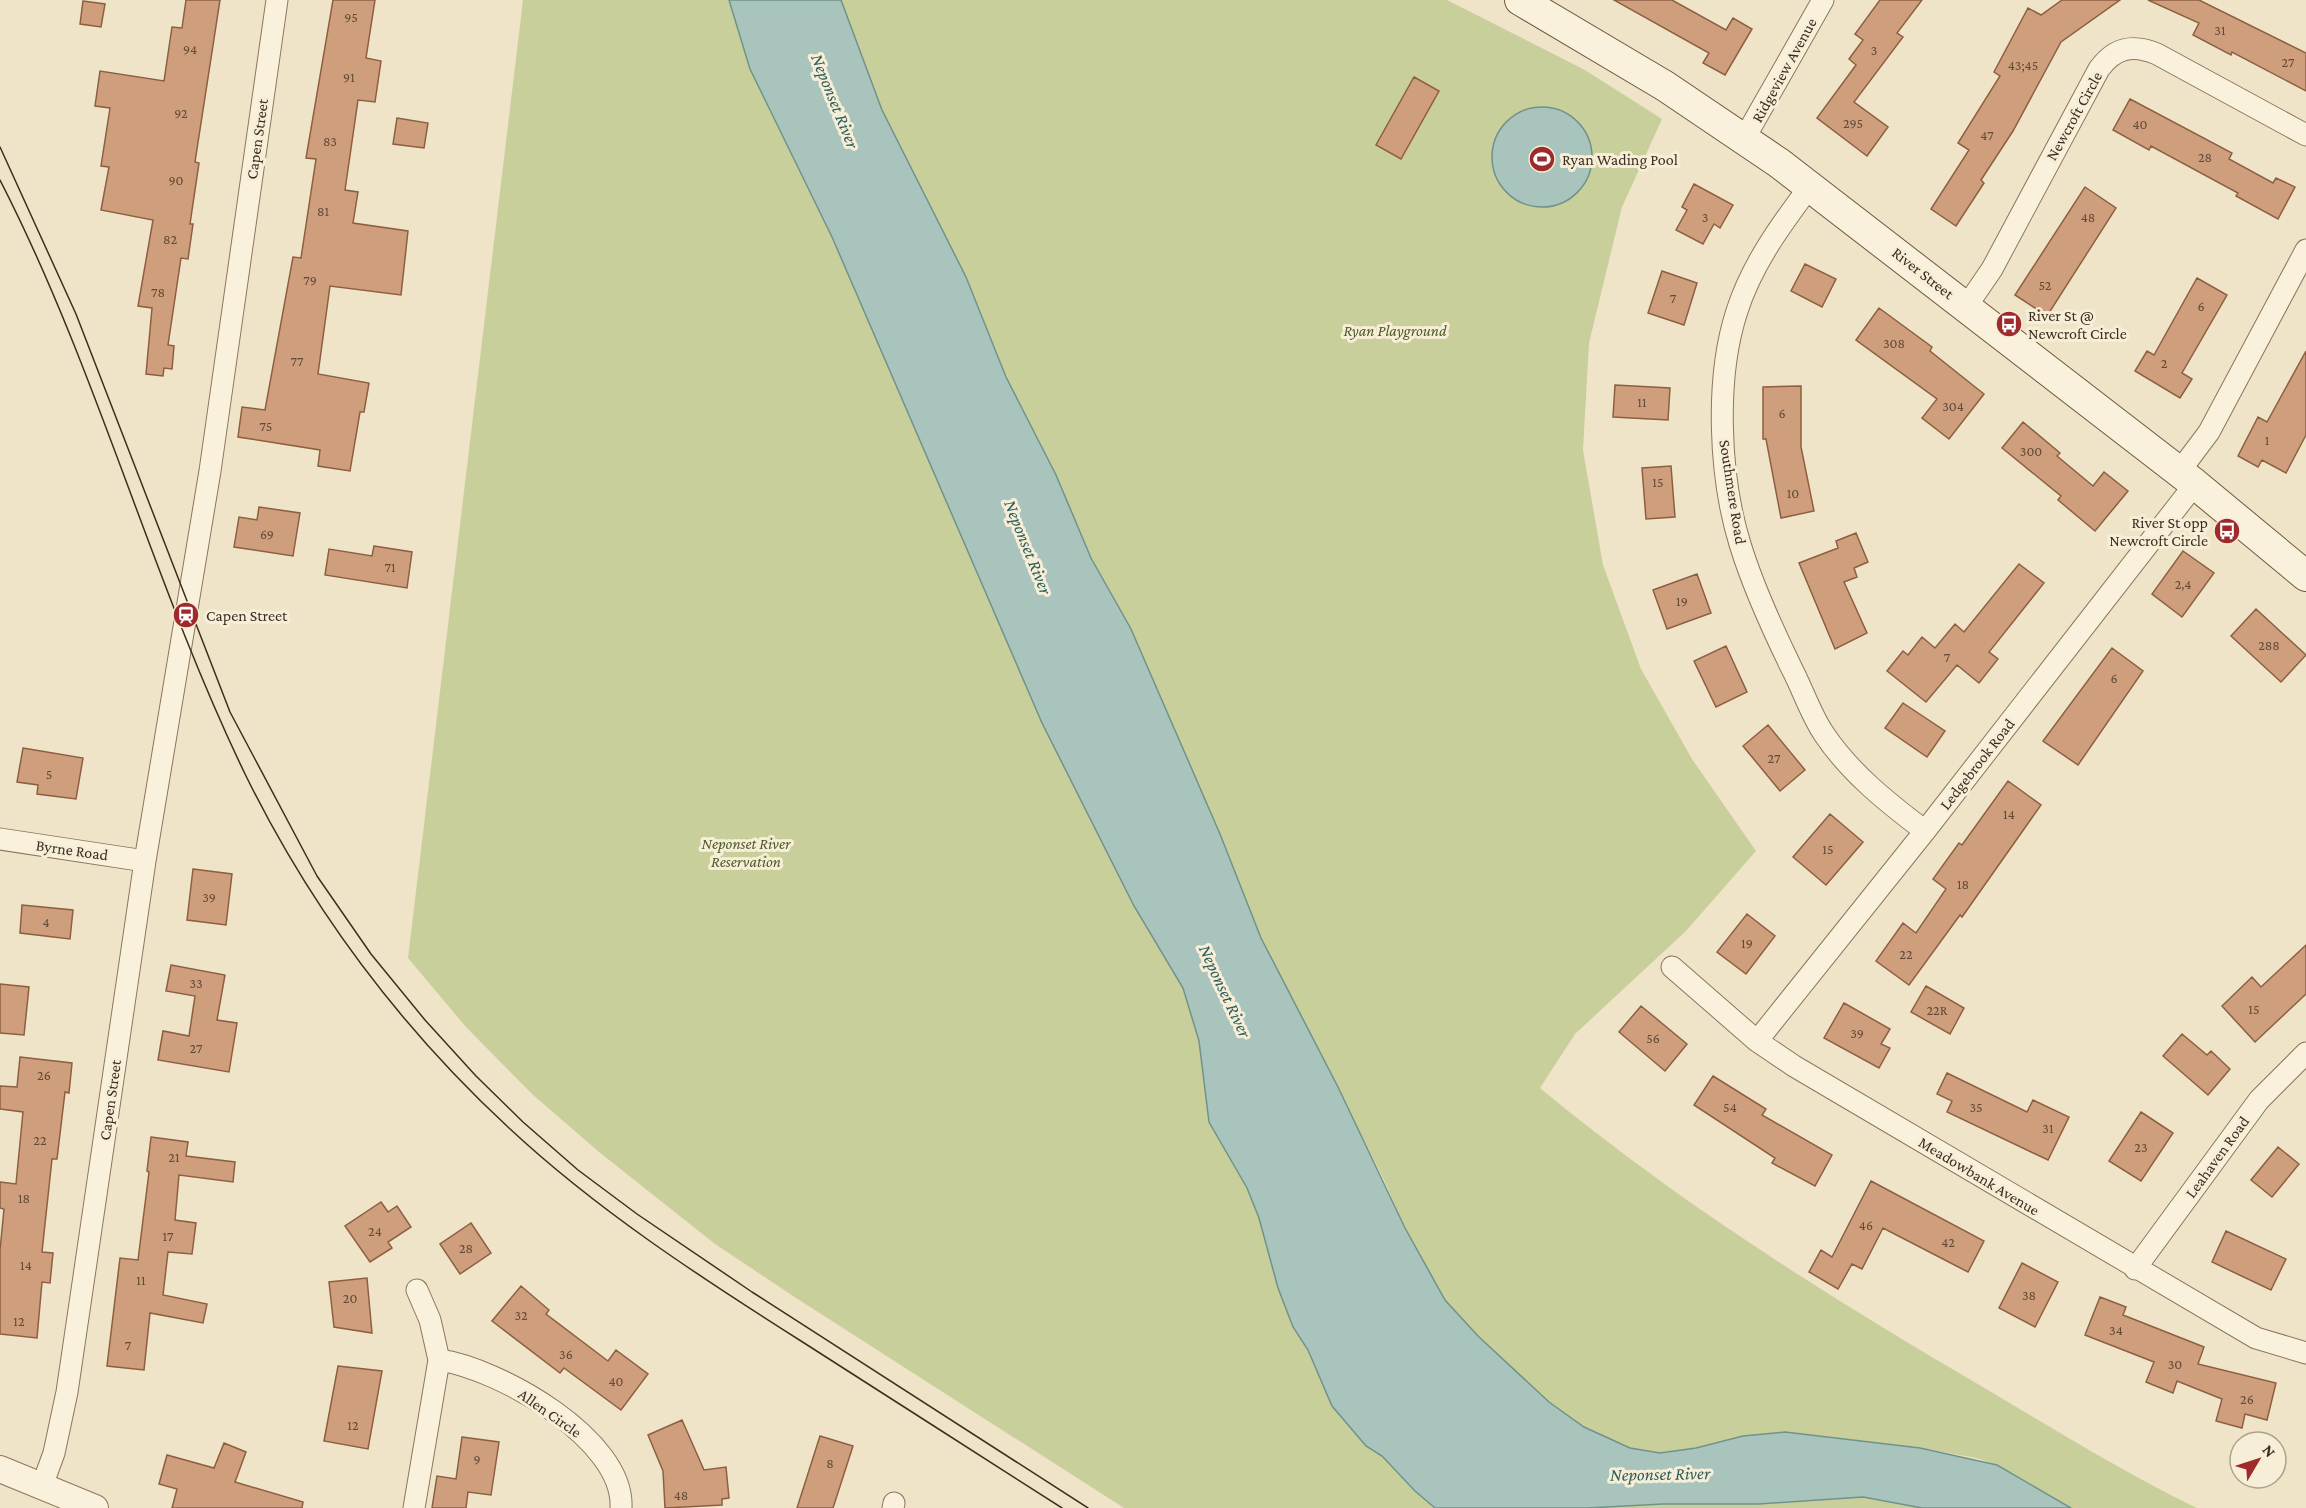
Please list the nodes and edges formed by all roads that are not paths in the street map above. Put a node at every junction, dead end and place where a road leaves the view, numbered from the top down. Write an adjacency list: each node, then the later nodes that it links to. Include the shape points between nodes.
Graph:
1 (277, 0): 13 (street, Capen Street, via 210,471)
2 (1520, 0): 5 (main road, River Street)
3 (1823, 0): 5 (street, Ridgeview Avenue)
4 (2306, 135): 8 (street, Newcroft Circle, via 2157,54 2135,47 2114,53 2100,69 1992,269)
5 (1744, 139): 6 (main road, River Street)
6 (1810, 186): 8 (main road, River Street); 11 (street, Southmere Road, via 1755,268 1731,332 1723,406 1733,514 1761,602 1824,734 1877,795)
7 (2306, 250): 9 (street)
8 (1966, 306): 9 (main road, River Street)
9 (2187, 478): 10 (main road, River Street); 11 (street, Ledgebrook Road)
10 (2306, 576)
11 (1925, 831): 15 (street, Ledgebrook Road)
12 (0, 839): 13 (street, Byrne Road)
13 (145, 861): 22 (street, Capen Street, via 67,1392 54,1454)
14 (1672, 967): 15 (street, Meadowbank Avenue)
15 (1757, 1041): 17 (street, Meadowbank Avenue, via 1853,1103)
16 (2306, 1053): 17 (street, Leahaven Road, via 2259,1100)
17 (2135, 1269): 19 (street, Meadowbank Avenue, via 2256,1338)
18 (417, 1290): 20 (street, via 430,1320)
19 (2306, 1353)
20 (439, 1360): 24 (street); 25 (street, Allen Circle, via 502,1382 579,1433 605,1458 614,1473)
21 (0, 1469): 22 (street)
22 (42, 1486): 23 (street)
23 (95, 1508)
24 (414, 1508)
25 (621, 1508)

